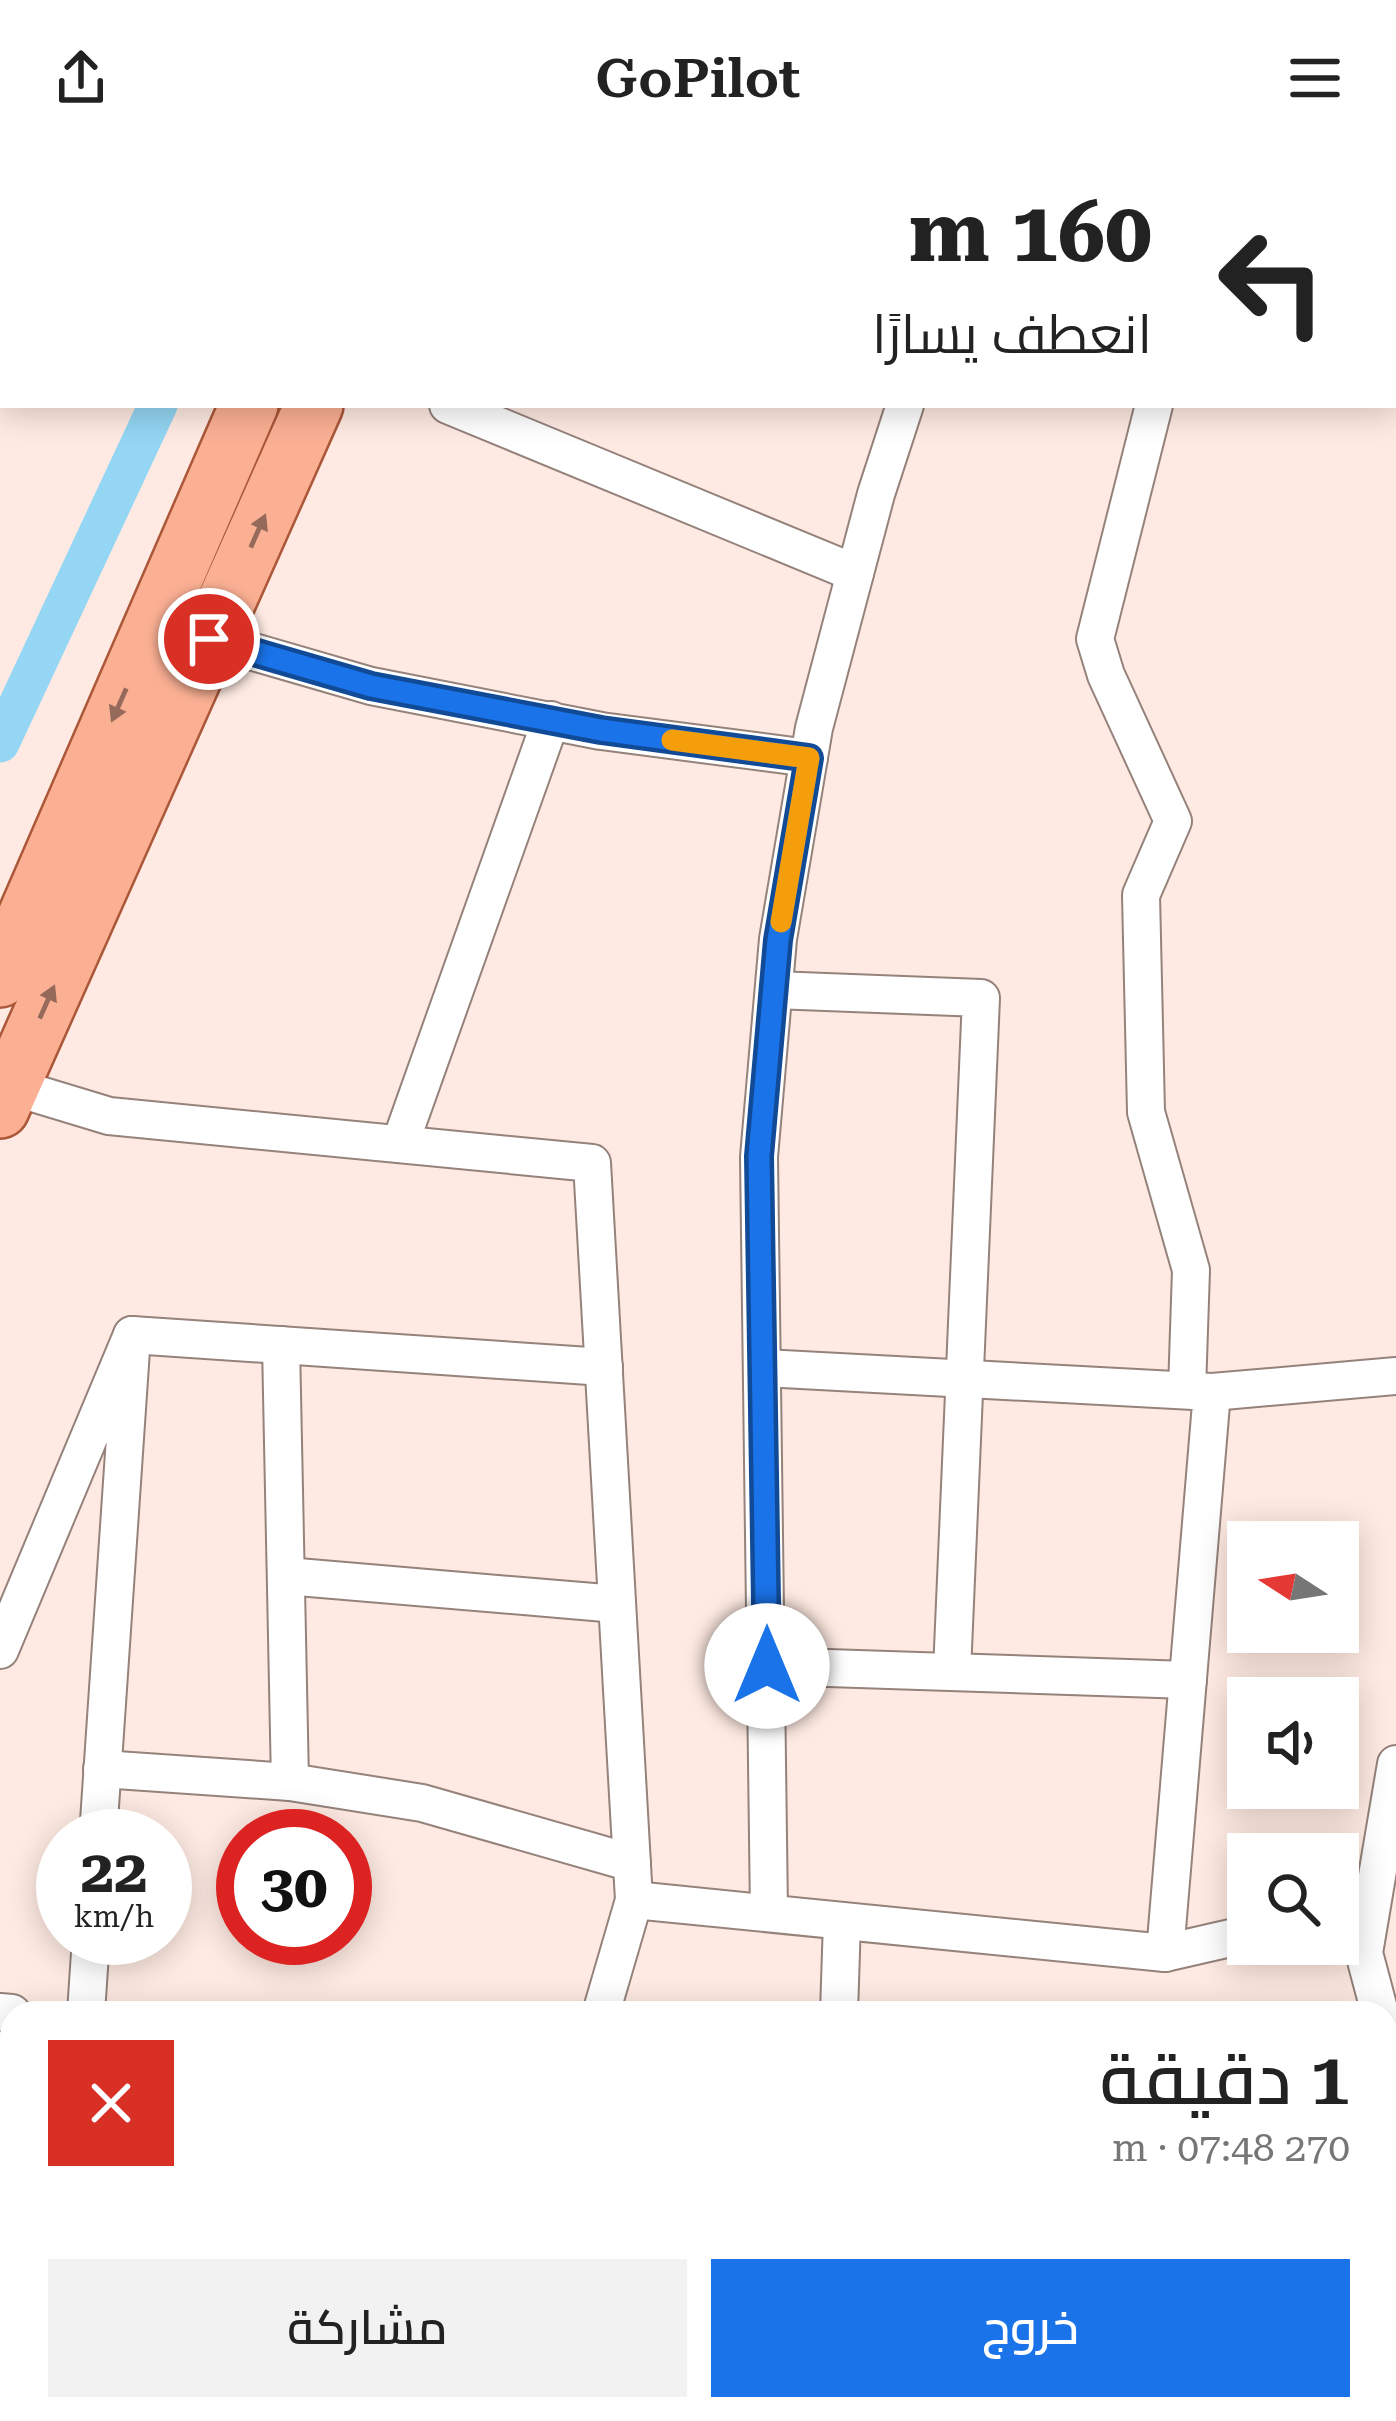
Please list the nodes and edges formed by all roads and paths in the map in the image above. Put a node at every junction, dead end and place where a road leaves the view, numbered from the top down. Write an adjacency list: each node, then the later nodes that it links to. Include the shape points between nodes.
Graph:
1 (248, 408): 10 (main road, one-way to 10)
2 (313, 408): 7 (main road, one-way to 2)
3 (455, 408): 6 (street)
4 (904, 408): 6 (street)
5 (1153, 408): 20 (street, via 1095,639 1173,821 1141,895 1146,1112 1191,1270)
6 (855, 573): 9 (street)
7 (209, 639): 8 (street, via 371,686); 12 (main road, one-way to 7)
8 (550, 721): 9 (street); 13 (street)
9 (809, 758): 11 (street)
10 (0, 978)
11 (774, 990): 17 (street, via 759,1156); 19 (street, via 981,998)
12 (5, 1097): 13 (street)
13 (400, 1144): 16 (street, via 592,1163)
14 (132, 1335): 15 (street); 23 (street); 28 (street)
15 (281, 1345): 16 (street); 21 (street)
16 (604, 1367): 22 (street)
17 (764, 1368): 19 (street); 24 (street)
18 (1396, 1376): 20 (street)
19 (964, 1378): 20 (street); 25 (street)
20 (1200, 1391): 26 (street)
21 (286, 1576): 22 (street); 29 (street)
22 (617, 1604): 31 (street)
23 (0, 1650)
24 (767, 1666): 25 (street); 35 (street)
25 (952, 1672): 26 (street)
26 (1188, 1680): 38 (street)
27 (1396, 1764): 32 (street)
28 (102, 1769): 29 (street); 30 (street)
29 (290, 1782): 31 (street, via 422,1803)
30 (100, 1809)
31 (632, 1863): 34 (street)
32 (1374, 1890): 33 (street); 43 (street, via 1364,1952)
33 (1359, 1896)
34 (634, 1900): 35 (street); 41 (street)
35 (769, 1913): 36 (street)
36 (842, 1921): 38 (street); 42 (street)
37 (1227, 1939): 38 (street)
38 (1165, 1953)
39 (89, 1965): 40 (street)
40 (87, 2001)
41 (605, 2001)
42 (839, 2001)
43 (1377, 2001)

